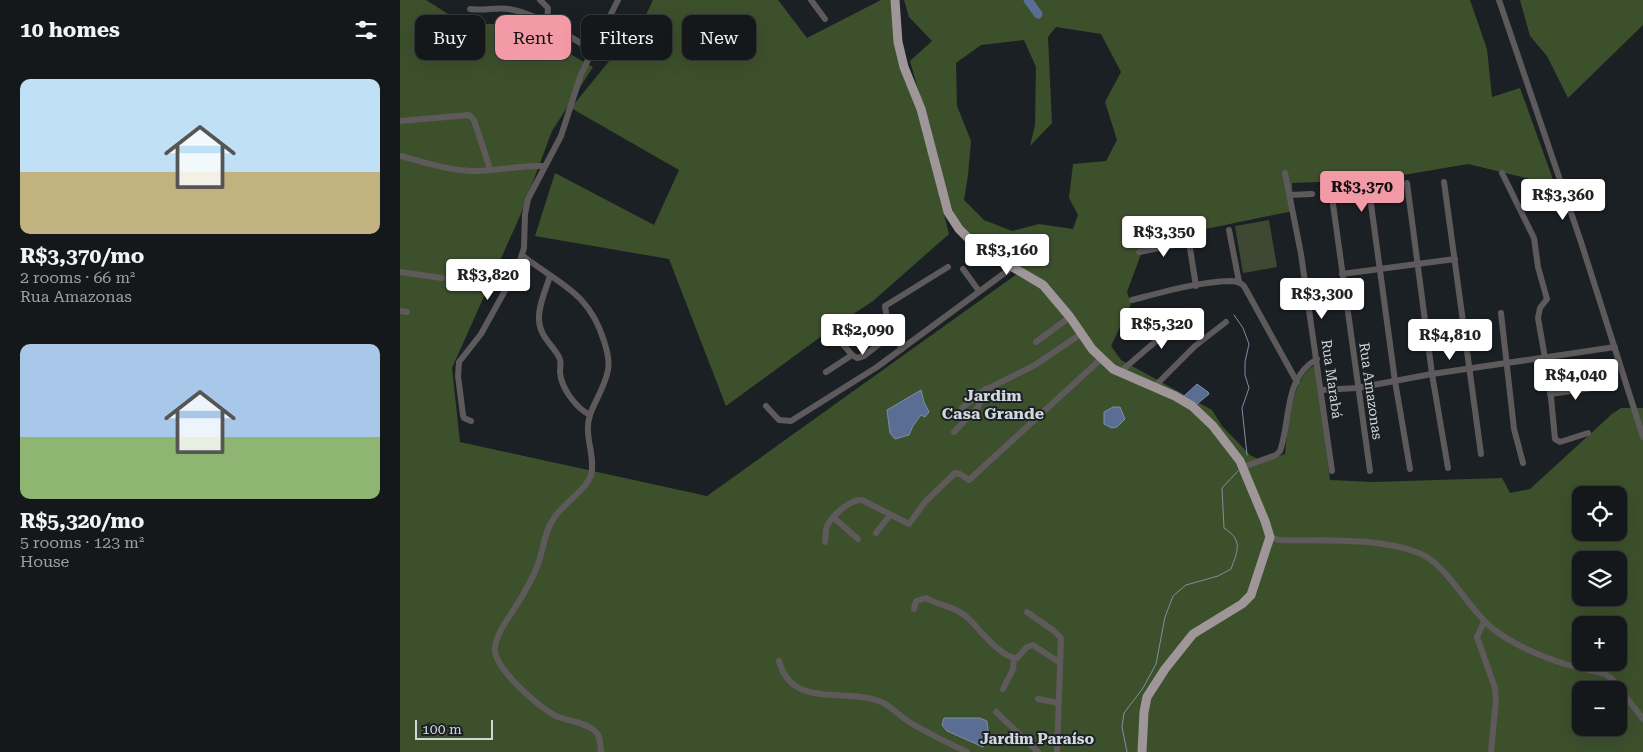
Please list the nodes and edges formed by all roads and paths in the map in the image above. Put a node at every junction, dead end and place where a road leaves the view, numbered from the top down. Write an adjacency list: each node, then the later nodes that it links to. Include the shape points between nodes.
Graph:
1 (540, 0): 8 (street, via 548,8)
2 (618, 0): 9 (street)
3 (811, 0): 10 (street)
4 (894, 0): 30 (main road, via 902,59 921,108 948,212 969,239)
5 (1499, 0): 49 (street)
6 (470, 9): 7 (street, via 509,9)
7 (525, 15)
8 (548, 15)
9 (610, 15)
10 (825, 19)
11 (588, 60): 14 (street, via 561,136)
12 (400, 121): 15 (street, via 468,115 474,120)
13 (400, 156): 15 (street, via 437,167)
14 (544, 166): 15 (street); 26 (street, via 528,199)
15 (490, 170)
16 (1285, 173): 22 (street, Rua Marabá)
17 (1502, 173): 52 (street, via 1536,246 1547,299 1538,313)
18 (1368, 182): 32 (street)
19 (1444, 182): 27 (street)
20 (1407, 183): 28 (street)
21 (1312, 194): 22 (street)
22 (1289, 195): 54 (street, Rua Marabá)
23 (1332, 197): 34 (street, Rua Amazonas)
24 (1229, 230): 37 (street)
25 (1139, 252): 38 (street, via 1189,242)
26 (523, 256): 35 (street); 71 (street, via 490,318 459,362 462,415)
27 (1455, 259): 28 (street); 56 (street)
28 (1418, 263): 32 (street); 59 (street)
29 (948, 266): 46 (street, via 886,306 884,310)
30 (1014, 266): 39 (street); 43 (main road, via 1043,285)
31 (963, 268): 39 (street)
32 (1379, 269): 34 (street); 60 (street)
33 (400, 272): 36 (street)
34 (1342, 274): 64 (street, Rua Amazonas)
35 (550, 276): 70 (street, via 539,326 543,338 558,356 560,373 572,400); 70 (street, via 570,288 588,307 608,354 605,382)
36 (442, 278)
37 (1239, 282): 38 (street); 61 (street)
38 (1196, 286): 40 (street)
39 (980, 291): 50 (street)
40 (1132, 300)
41 (1191, 312): 58 (street)
42 (1501, 313): 55 (street)
43 (1070, 317): 47 (main road); 48 (street)
44 (1226, 322): 62 (street, via 1195,346)
45 (832, 330): 51 (street)
46 (892, 334): 50 (street); 51 (street, via 864,356 857,358)
47 (1081, 334): 53 (main road); 65 (street, via 1035,365)
48 (1036, 342)
49 (1615, 347): 52 (street); 74 (street)
50 (902, 349): 68 (street, via 791,421 779,420)
51 (852, 355): 57 (street)
52 (1544, 358): 55 (street); 67 (street)
53 (1102, 359): 58 (main road); 82 (street, via 969,480 955,473 925,502 909,524)
54 (1317, 359): 61 (street); 66 (street, Rua Marabá)
55 (1508, 364): 56 (street); 76 (street, via 1514,429)
56 (1468, 370): 59 (street); 75 (street)
57 (826, 372)
58 (1120, 372): 62 (main road)
59 (1432, 374): 60 (street); 78 (street)
60 (1395, 381): 64 (street); 79 (street)
61 (1297, 382): 77 (street, via 1290,396 1280,452)
62 (1154, 387): 77 (main road, via 1192,406 1224,437)
63 (1599, 387): 67 (street)
64 (1357, 388): 66 (street); 81 (street, Rua Amazonas)
65 (985, 390): 69 (street); 72 (street, via 978,407)
66 (1321, 390): 80 (street, Rua Marabá)
67 (1550, 394): 73 (street, via 1556,442)
68 (766, 406)
69 (962, 408)
70 (590, 415): 99 (street, via 590,477 549,526 538,565 519,605 502,629 495,651 498,662 533,699 555,715 596,732)
71 (471, 421)
72 (954, 432)
73 (1588, 433)
74 (1643, 437)
75 (1481, 454)
76 (1524, 463)
77 (1243, 467): 85 (main road)
78 (1448, 468)
79 (1410, 469)
80 (1332, 471)
81 (1370, 471)
82 (890, 515): 83 (street, via 857,499); 84 (street)
83 (834, 518): 86 (street); 87 (street, via 827,526)
84 (876, 533)
85 (1270, 537): 90 (street, via 1375,544 1420,554 1436,565); 103 (main road, via 1251,596 1193,634 1153,686 1144,712)
86 (858, 539)
87 (825, 542)
88 (914, 610): 91 (street, via 914,603 922,598 956,610)
89 (1027, 612): 93 (street, via 1061,638)
90 (1484, 622): 98 (street, via 1541,656 1606,674); 104 (street, via 1478,637 1496,700)
91 (1014, 658): 93 (street, via 1026,646 1034,645); 94 (street, via 1013,669)
92 (779, 661): 100 (street, via 782,675 801,690 883,702 908,721)
93 (1060, 663): 96 (street)
94 (1003, 689)
95 (1038, 699): 96 (street)
96 (1059, 703): 102 (street)
97 (996, 712): 101 (street)
98 (1643, 719)
99 (601, 752)
100 (967, 752)
101 (1038, 752)
102 (1057, 752)
103 (1142, 752)
104 (1491, 752)

